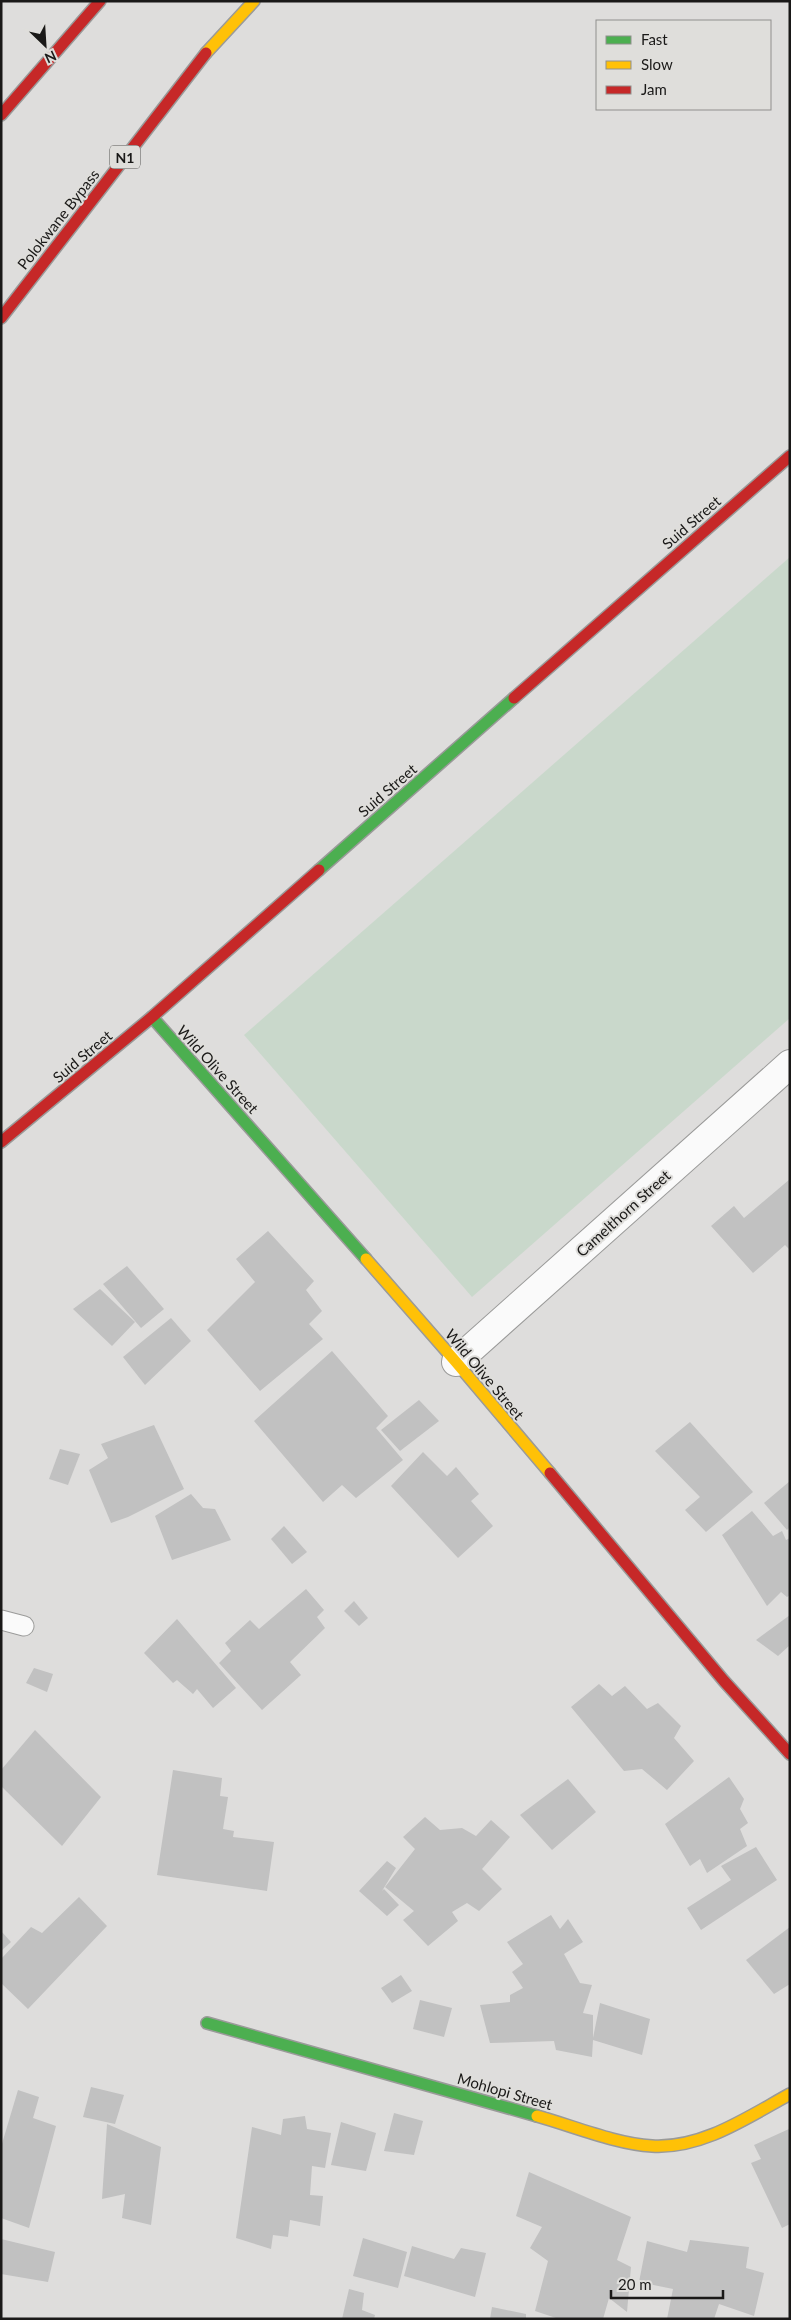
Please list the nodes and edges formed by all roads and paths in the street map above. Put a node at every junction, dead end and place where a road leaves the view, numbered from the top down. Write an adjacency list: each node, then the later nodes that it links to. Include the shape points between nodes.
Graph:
1 (100, 1): 3 (main road)
2 (254, 1): 4 (main road, Polokwane Bypass / N1, via 205,54)
3 (1, 115)
4 (1, 318)
5 (790, 456): 6 (main road, Suid Street)
6 (152, 1017): 8 (main road, Suid Street); 9 (main road, Wild Olive Street)
7 (790, 1064): 9 (street, Camelthorn Street)
8 (1, 1142)
9 (456, 1362): 12 (main road, Wild Olive Street, via 711,1666)
10 (1, 1620): 11 (lane)
11 (24, 1626)
12 (790, 1754)
13 (207, 2023): 14 (main road, Mohlopi Street, via 617,2139 654,2146 710,2136)
14 (790, 2094)

